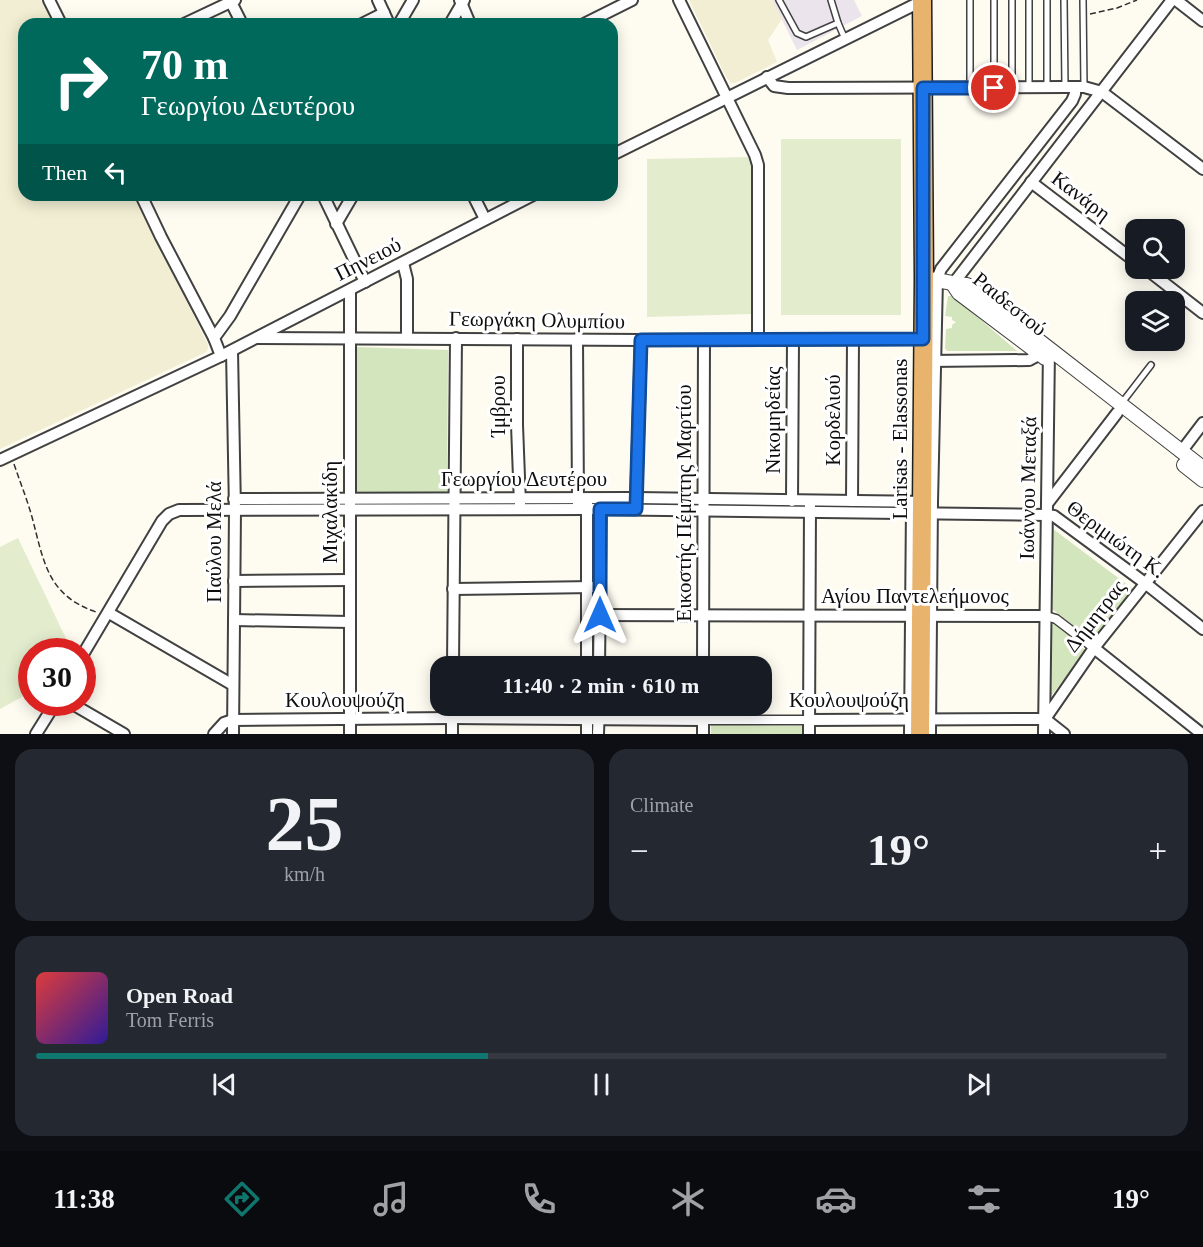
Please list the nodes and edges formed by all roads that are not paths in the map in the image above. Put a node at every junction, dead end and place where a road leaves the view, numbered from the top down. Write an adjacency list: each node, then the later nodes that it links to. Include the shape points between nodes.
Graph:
1 (50, 0): 20 (street)
2 (378, 0): 19 (street)
3 (412, 0): 25 (street)
4 (632, 0): 28 (street)
5 (679, 0): 41 (street)
6 (779, 0): 30 (lane, via 797,33 806,37)
7 (831, 0): 30 (lane)
8 (922, 0): 31 (street); 36 (highway, Larisas - Elassonas)
9 (970, 0): 37 (lane)
10 (994, 0): 38 (lane)
11 (1012, 0): 39 (lane)
12 (1029, 0): 33 (lane)
13 (1047, 0): 34 (lane)
14 (1064, 0): 35 (lane)
15 (1083, 0): 35 (lane)
16 (1174, 0): 29 (street); 40 (street)
17 (232, 1): 21 (street); 22 (street)
18 (462, 1): 26 (street); 27 (street)
19 (384, 13): 23 (street); 24 (street)
20 (58, 18)
21 (197, 18)
22 (239, 18)
23 (374, 18)
24 (386, 18)
25 (402, 18)
26 (453, 18)
27 (468, 18)
28 (596, 18)
29 (1203, 21)
30 (838, 23): 31 (lane)
31 (845, 39): 32 (street)
32 (767, 77): 36 (street, via 780,88); 41 (street)
33 (1029, 87): 34 (street); 39 (street)
34 (1047, 87): 35 (street)
35 (1074, 87): 40 (street); 55 (street, via 1072,101)
36 (923, 88): 37 (street); 55 (highway, Larisas - Elassonas)
37 (970, 88): 38 (street)
38 (994, 88): 39 (street)
39 (1012, 88)
40 (1102, 92): 43 (street); 44 (street)
41 (726, 97): 42 (street); 72 (street, via 758,165)
42 (618, 152)
43 (1203, 169)
44 (1031, 182): 53 (street, Κανάρη); 58 (street)
45 (144, 201): 62 (street)
46 (297, 201): 62 (street)
47 (325, 201): 52 (street)
48 (349, 201): 52 (street)
49 (476, 201): 51 (street)
50 (521, 201): 51 (street, Πηνειού)
51 (485, 219): 54 (street, Πηνειού)
52 (336, 224): 57 (street)
53 (1125, 254)
54 (403, 263): 57 (street, Πηνειού); 64 (street, via 407,279)
55 (931, 279): 58 (street); 69 (highway, Larisas - Elassonas); 77 (street)
56 (1159, 279): 60 (street)
57 (365, 282): 59 (street, Πηνειού)
58 (953, 284): 75 (street, Ραιδεστού, via 959,293)
59 (350, 290): 61 (street, Μιχαλακίδη); 63 (street, Πηνειού)
60 (1203, 313)
61 (350, 337): 63 (street, Γεωργάκη Ολυμπίου); 64 (street, Γεωργάκη Ολυμπίου); 87 (street, Μιχαλακίδη)
62 (214, 338): 76 (street)
63 (258, 338): 74 (street, Πηνειού)
64 (406, 338): 65 (street, Γεωργάκη Ολυμπίου)
65 (456, 338): 66 (street, Γεωργάκη Ολυμπίου); 88 (street)
66 (517, 339): 67 (street, Γεωργάκη Ολυμπίου); 90 (street, Ίμβρου)
67 (578, 339): 70 (street, Γεωργάκη Ολυμπίου); 91 (street)
68 (853, 339): 69 (street, Γεωργάκη Ολυμπίου); 73 (street, Γεωργάκη Ολυμπίου); 86 (street, Κορδελιού)
69 (923, 339): 77 (highway, Larisas - Elassonas)
70 (641, 340): 71 (street, Γεωργάκη Ολυμπίου); 93 (street)
71 (704, 340): 72 (street, Γεωργάκη Ολυμπίου); 94 (street, Εικοστής Πέμπτης Μαρτίου)
72 (758, 340): 73 (street, Γεωργάκη Ολυμπίου)
73 (793, 340): 85 (street, Νικομηδείας)
74 (232, 351): 76 (street, Πηνειού); 89 (street, Παύλου Μελά)
75 (1046, 355): 77 (street, via 1029,360); 79 (street, Ραιδεστού); 97 (street, Ιωάννου Μεταξά)
76 (221, 356): 82 (street, Πηνειού)
77 (929, 361): 96 (highway, Larisas - Elassonas)
78 (1151, 365): 79 (lane)
79 (1119, 409): 81 (street, Ραιδεστού); 84 (street, Ραιδεστού); 97 (street)
80 (1203, 423): 81 (street)
81 (1181, 452): 83 (street, Ραιδεστού)
82 (5, 457)
83 (1203, 468)
84 (1203, 480)
85 (792, 501): 94 (street, Γεωργίου Δευτέρου); 95 (street, Γεωργίου Δευτέρου)
86 (852, 501): 95 (street, Γεωργίου Δευτέρου); 96 (street, Γεωργίου Δευτέρου)
87 (350, 503): 88 (street, Γεωργίου Δευτέρου); 89 (street, Γεωργίου Δευτέρου); 99 (street, Μιχαλακίδη)
88 (454, 503): 90 (street, Γεωργίου Δευτέρου); 104 (street)
89 (234, 504): 100 (street, Παύλου Μελά); 105 (street, Γεωργίου Δευτέρου, via 169,514)
90 (520, 504): 91 (street, Γεωργίου Δευτέρου)
91 (582, 504): 92 (street, Γεωργίου Δευτέρου); 102 (street)
92 (601, 504): 93 (street, Γεωργίου Δευτέρου); 103 (street)
93 (636, 504): 94 (street, Γεωργίου Δευτέρου)
94 (704, 505): 95 (street, Γεωργίου Δευτέρου); 108 (street, Εικοστής Πέμπτης Μαρτίου)
95 (810, 506): 96 (street, Γεωργίου Δευτέρου); 109 (street)
96 (922, 507): 97 (street, Θεριμιώτη Κ.); 110 (highway, Larisas - Elassonas)
97 (1047, 509): 101 (street, Θεριμιώτη Κ.); 111 (street, Ιωάννου Μεταξά)
98 (1203, 511): 101 (street, Δήμητρας)
99 (350, 580): 100 (street); 113 (street, Μιχαλακίδη)
100 (234, 581): 112 (street, Παύλου Μελά)
101 (1145, 583): 114 (street, Θεριμιώτη Κ.); 116 (street, Δήμητρας)
102 (587, 587): 103 (street); 104 (street); 106 (street)
103 (600, 587): 107 (street)
104 (453, 589): 117 (street)
105 (109, 613): 115 (street); 121 (street)
106 (587, 615): 107 (street, Αγίου Παντελεήμονος); 118 (street)
107 (600, 615): 108 (street, Αγίου Παντελεήμονος); 119 (street)
108 (703, 615): 109 (street, Αγίου Παντελεήμονος); 120 (street, Εικοστής Πέμπτης Μαρτίου)
109 (809, 615): 110 (street, Αγίου Παντελεήμονος); 134 (street)
110 (921, 616): 111 (street, Αγίου Παντελεήμονος); 135 (highway, Larisas - Elassonas)
111 (1046, 616): 116 (street, Αγίου Παντελεήμονος, via 1056,619); 129 (street, Ιωάννου Μεταξά)
112 (234, 620): 113 (street); 121 (street, Παύλου Μελά)
113 (350, 622): 128 (street, Μιχαλακίδη)
114 (1203, 629)
115 (93, 638)
116 (1094, 648): 129 (street, Δήμητρας); 148 (street, Αγίου Παντελεήμονος)
117 (453, 656)
118 (587, 656)
119 (599, 656)
120 (703, 656)
121 (233, 686): 130 (street, Παύλου Μελά)
122 (47, 716): 136 (street)
123 (93, 716): 137 (street)
124 (587, 716): 131 (street)
125 (598, 716): 132 (street)
126 (703, 716): 133 (street)
127 (452, 718): 128 (street, Κουλουψούζη); 131 (street, Κουλουψούζη); 141 (street)
128 (349, 719): 130 (street, Κουλουψούζη); 140 (street, Μιχαλακίδη)
129 (1044, 719): 135 (street, Κουλουψούζη); 146 (street, Ιωάννου Μεταξά); 147 (street)
130 (233, 720): 138 (street); 139 (street, Παύλου Μελά)
131 (587, 720): 132 (street, Κουλουψούζη); 142 (street)
132 (598, 720): 133 (street, Κουλουψούζη); 143 (street)
133 (703, 720): 134 (street, Κουλουψούζη); 144 (street)
134 (809, 720): 135 (street, Κουλουψούζη); 145 (street)
135 (920, 727)
136 (36, 734)
137 (124, 734)
138 (214, 734)
139 (233, 734)
140 (350, 734)
141 (452, 734)
142 (587, 734)
143 (598, 734)
144 (703, 734)
145 (809, 734)
146 (1044, 734)
147 (1064, 734)
148 (1202, 734)

